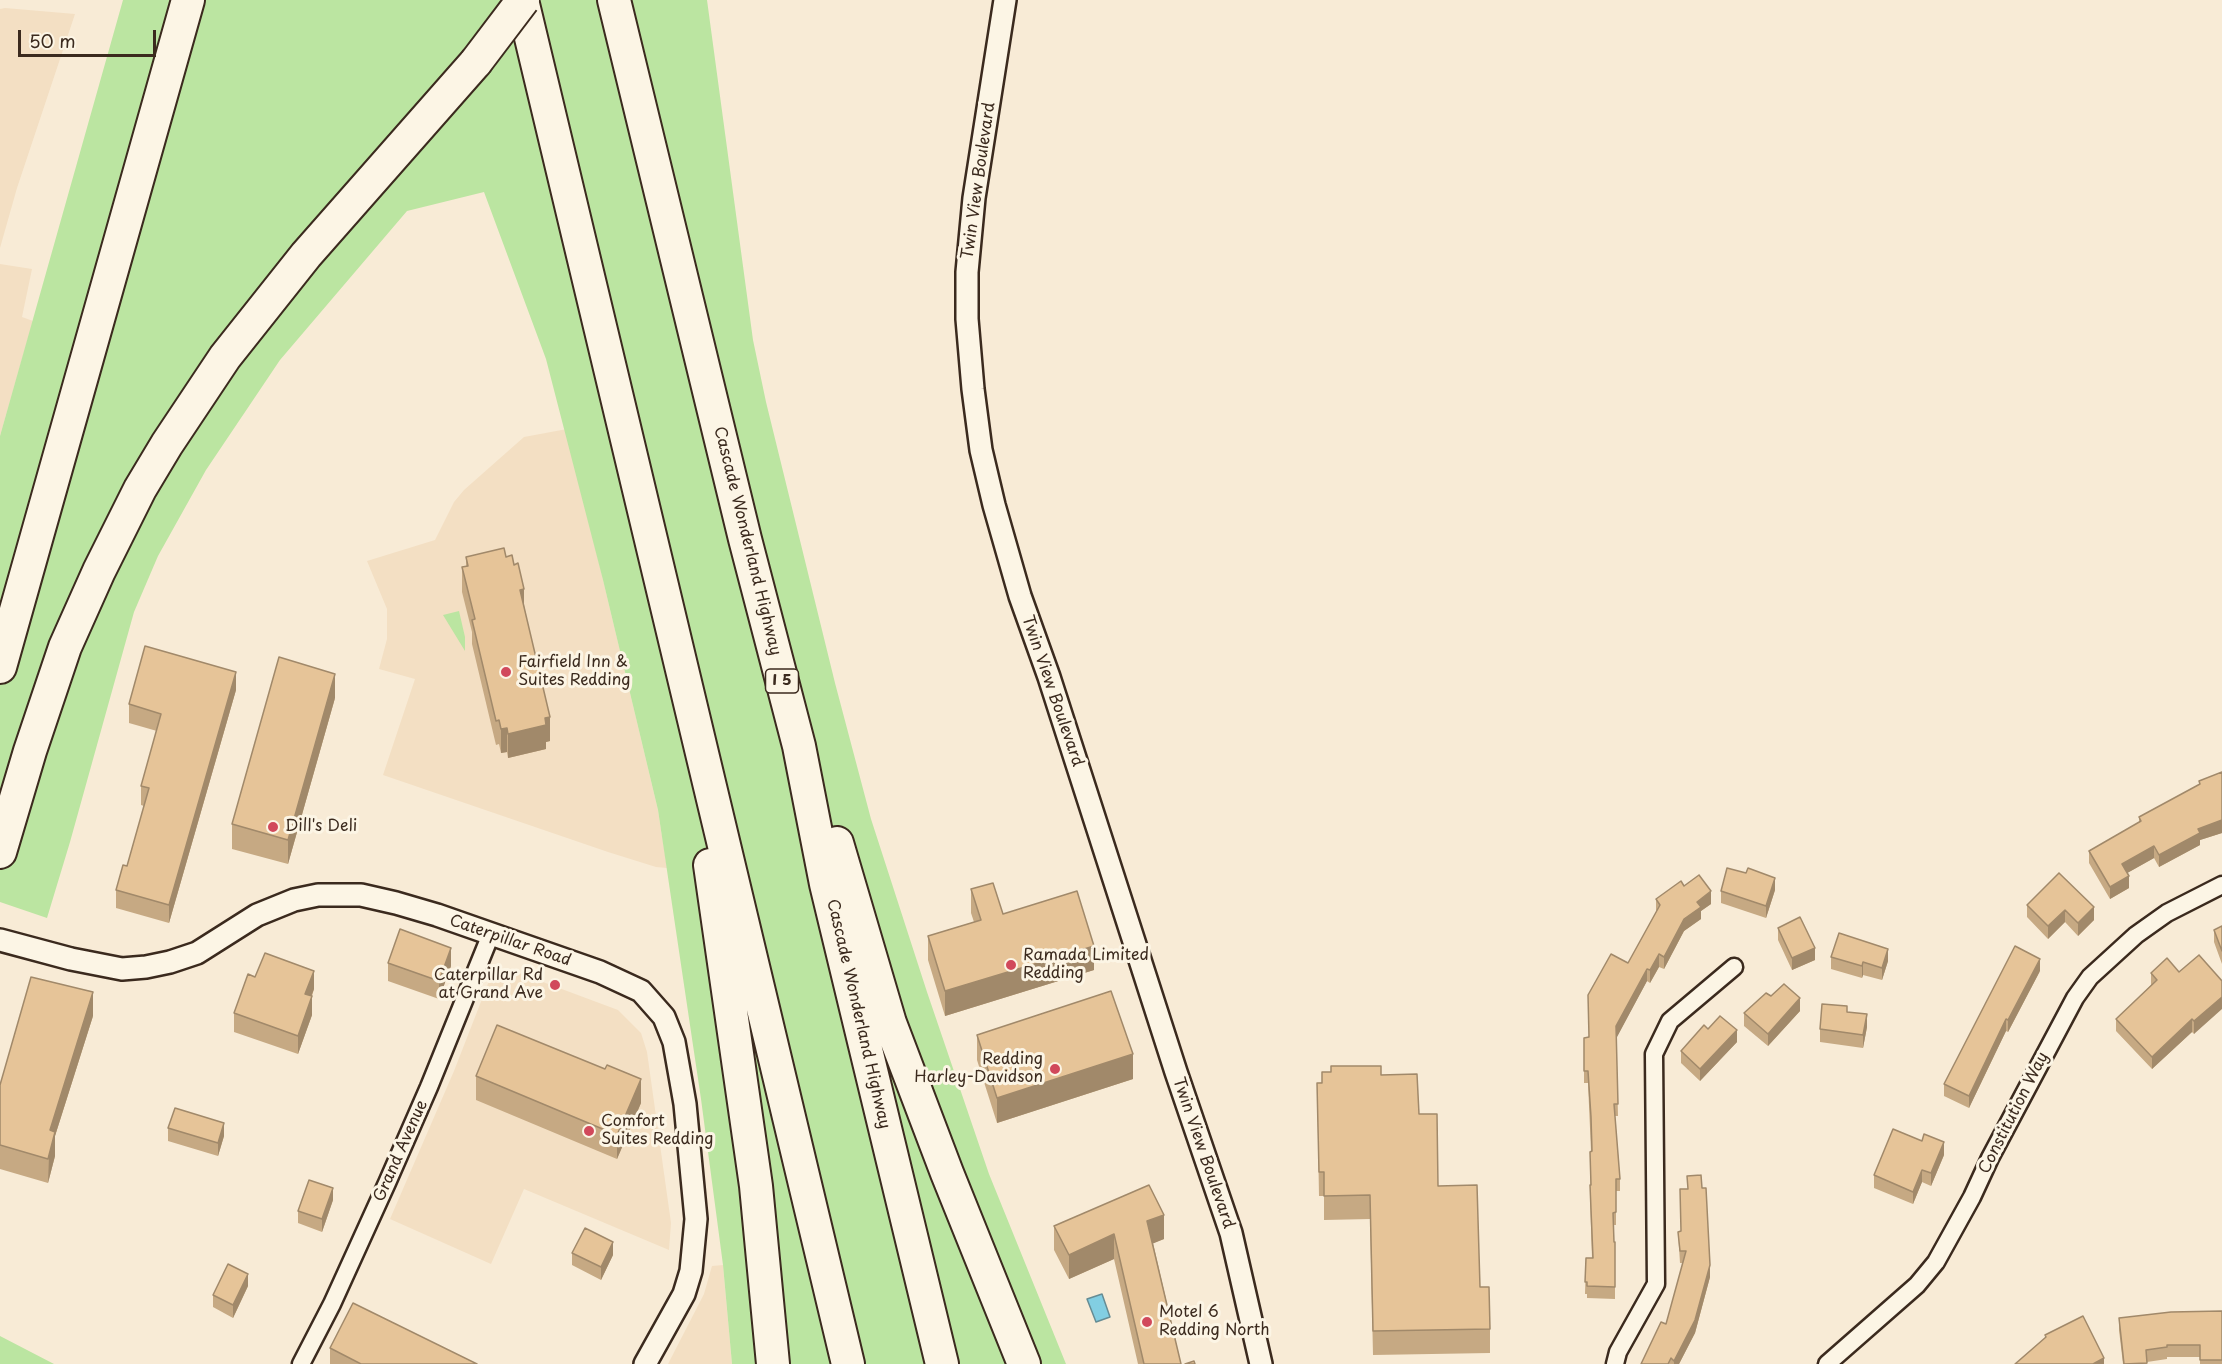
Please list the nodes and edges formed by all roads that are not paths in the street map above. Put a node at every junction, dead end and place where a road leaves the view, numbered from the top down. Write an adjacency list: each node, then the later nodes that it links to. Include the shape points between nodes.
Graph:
1 (188, 0): 5 (highway)
2 (522, 0): 6 (highway); 8 (highway, bridge, via 476,62 306,255 225,357 166,444 99,571 65,647)
3 (614, 0): 7 (highway, Cascade Wonderland Highway / I 5)
4 (1005, 0): 19 (street, Twin View Boulevard, via 974,198 967,272 967,319 981,450 1020,596 1231,1233)
5 (0, 667)
6 (700, 741): 15 (highway, via 701,805 753,1164); 16 (highway)
7 (799, 746): 17 (highway, Cascade Wonderland Highway / I 5, via 826,884); 18 (highway, via 831,822 890,1023)
8 (0, 852)
9 (2222, 885): 21 (street, Constitution Way, via 2167,913 2090,977 2075,998 1936,1262 1917,1285)
10 (491, 934): 11 (street, Caterpillar Road, via 387,900 341,894 318,895 274,907 197,953 146,968 122,969 71,960); 13 (street, Grand Avenue, via 392,1173); 14 (street, Caterpillar Road, via 600,972 641,991 664,1017 674,1042 692,1171 695,1244 684,1294)
11 (0, 940)
12 (1734, 968): 20 (street, via 1670,1021 1654,1054 1656,1284)
13 (301, 1364)
14 (645, 1364)
15 (773, 1364)
16 (848, 1364)
17 (942, 1364)
18 (1024, 1364)
19 (1261, 1364)
20 (1615, 1364)
21 (1827, 1364)

